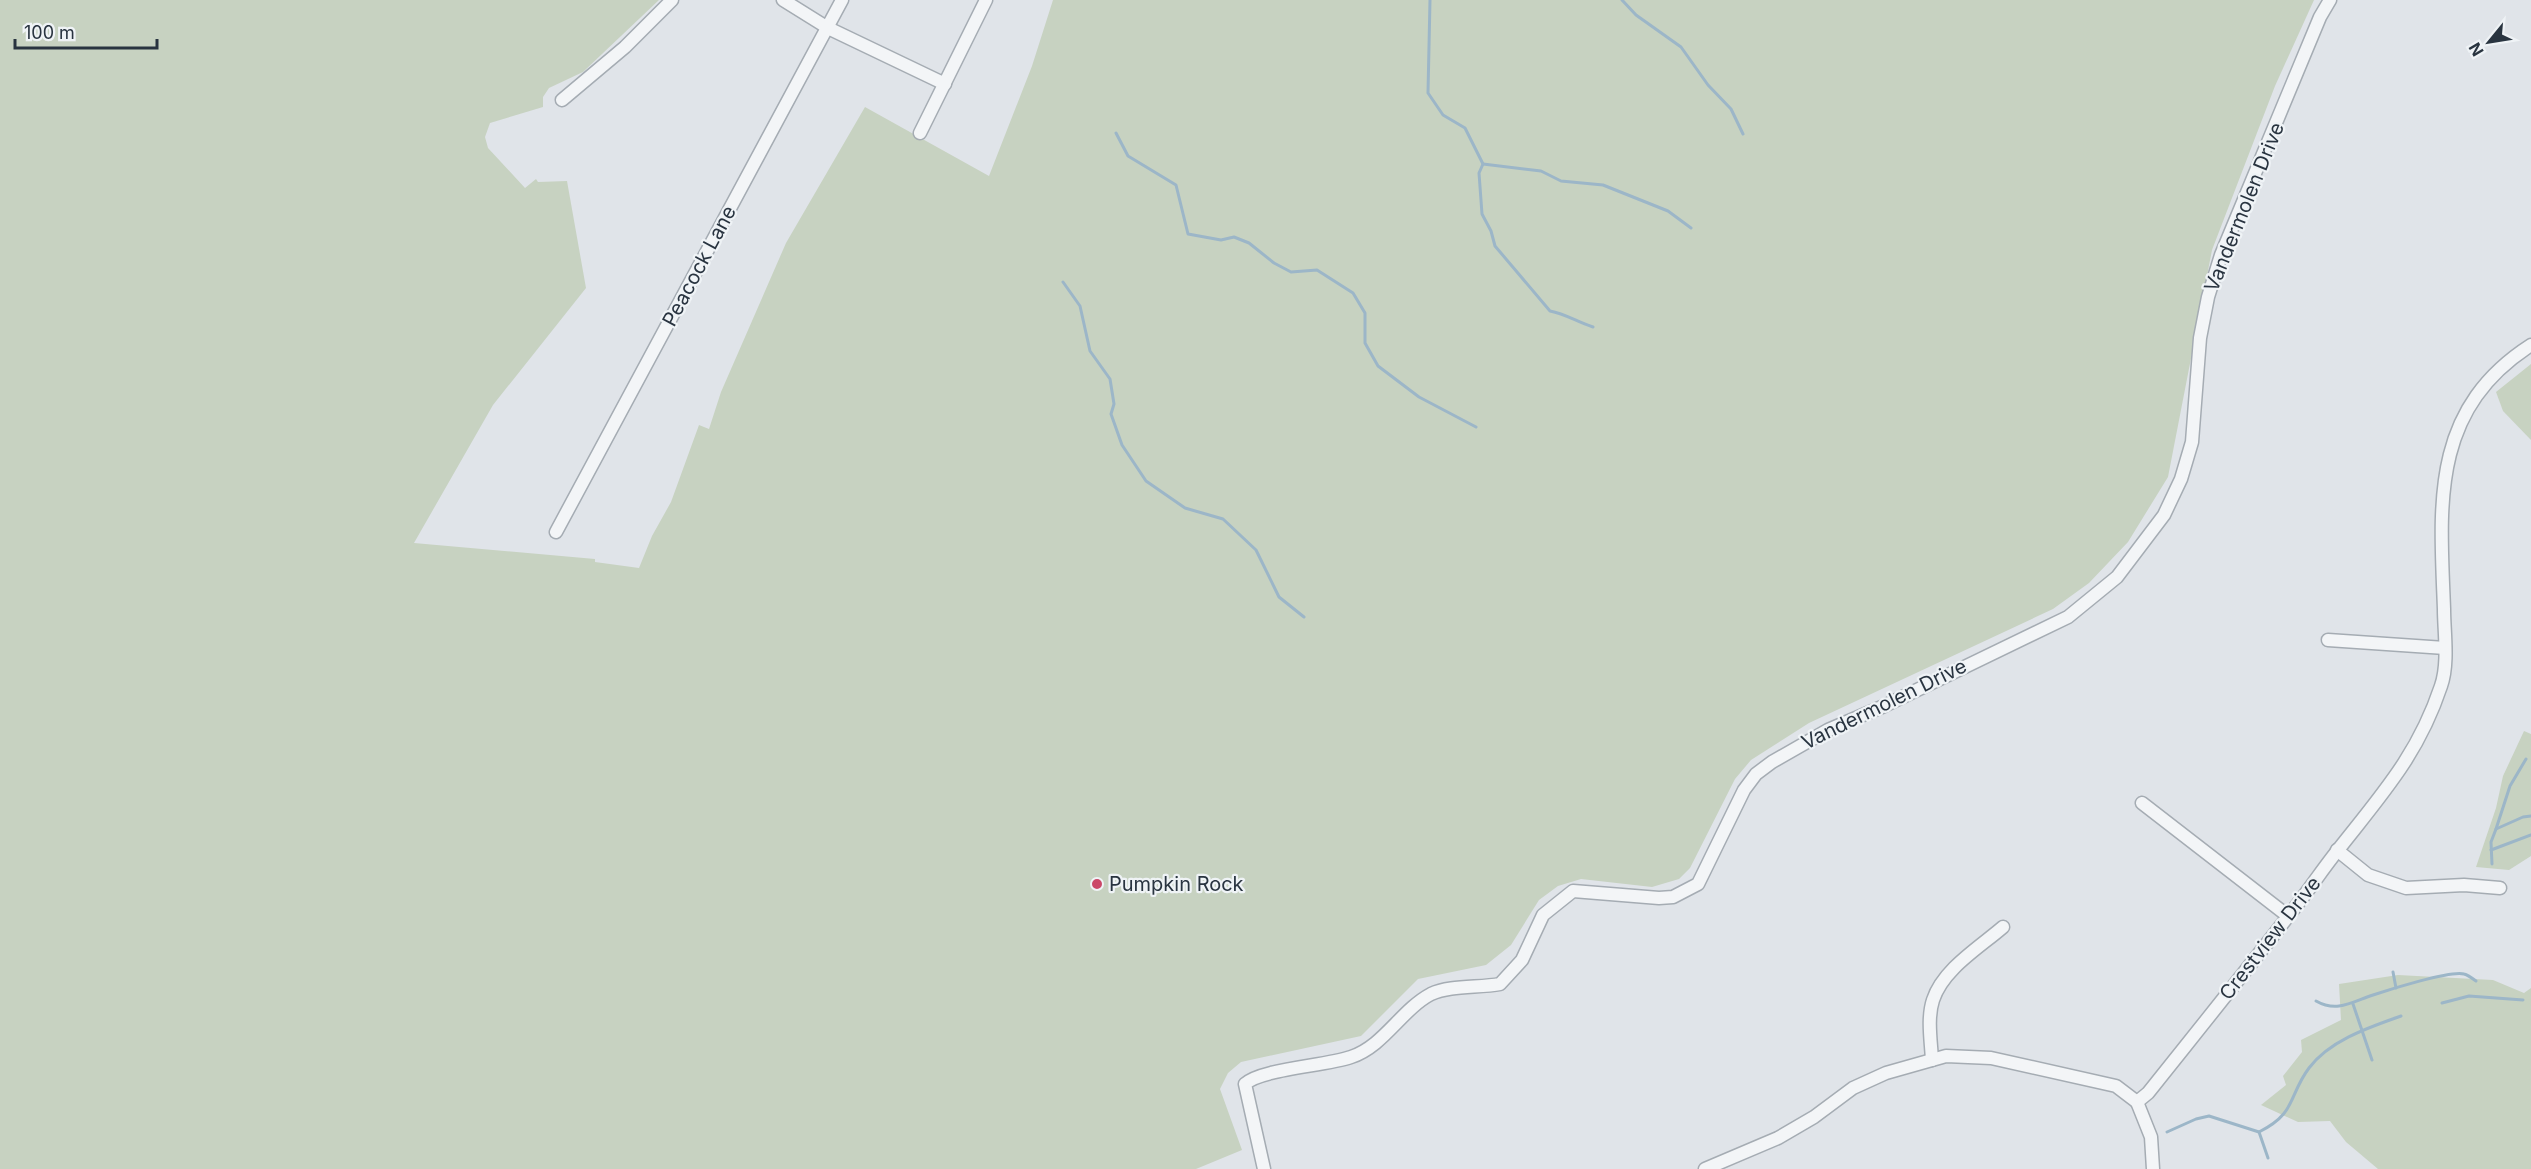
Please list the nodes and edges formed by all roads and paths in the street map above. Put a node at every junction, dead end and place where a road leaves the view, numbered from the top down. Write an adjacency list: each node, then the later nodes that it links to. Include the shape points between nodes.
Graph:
1 (672, 0): 8 (street, via 625,47)
2 (783, 0): 6 (street)
3 (842, 0): 6 (street, Peacock Lane)
4 (986, 0): 7 (street)
5 (2330, 0): 21 (street, Vandermolen Drive, via 2214,276 2200,338 2192,442 2181,479 2164,515 2117,577 2068,617 1828,730 1772,762 1744,790 1698,884 1673,897 1659,898 1574,891 1544,915 1522,960 1500,984 1434,993 1412,1006 1366,1050 1353,1056 1254,1076 1245,1084)
6 (828, 28): 7 (street); 11 (street, Peacock Lane)
7 (945, 84): 9 (street)
8 (562, 100)
9 (920, 134)
10 (2531, 345): 13 (street, Crestview Drive, via 2484,386 2463,419 2451,450 2440,508)
11 (556, 532)
12 (2328, 640): 13 (street)
13 (2445, 648): 15 (street, Crestview Drive, via 2442,683 2426,726 2389,788)
14 (2142, 803): 17 (street)
15 (2337, 850): 16 (street, via 2368,875 2406,888); 17 (street, Crestview Drive)
16 (2500, 888)
17 (2288, 916): 20 (street, Crestview Drive)
18 (2003, 927): 19 (street, via 1948,975 1933,1000)
19 (1932, 1060): 20 (street, via 1946,1056 1991,1058 2116,1086); 22 (street, via 1886,1073 1853,1088 1778,1138)
20 (2137, 1102): 23 (street, via 2151,1137)
21 (1264, 1169)
22 (1705, 1169)
23 (2153, 1169)

